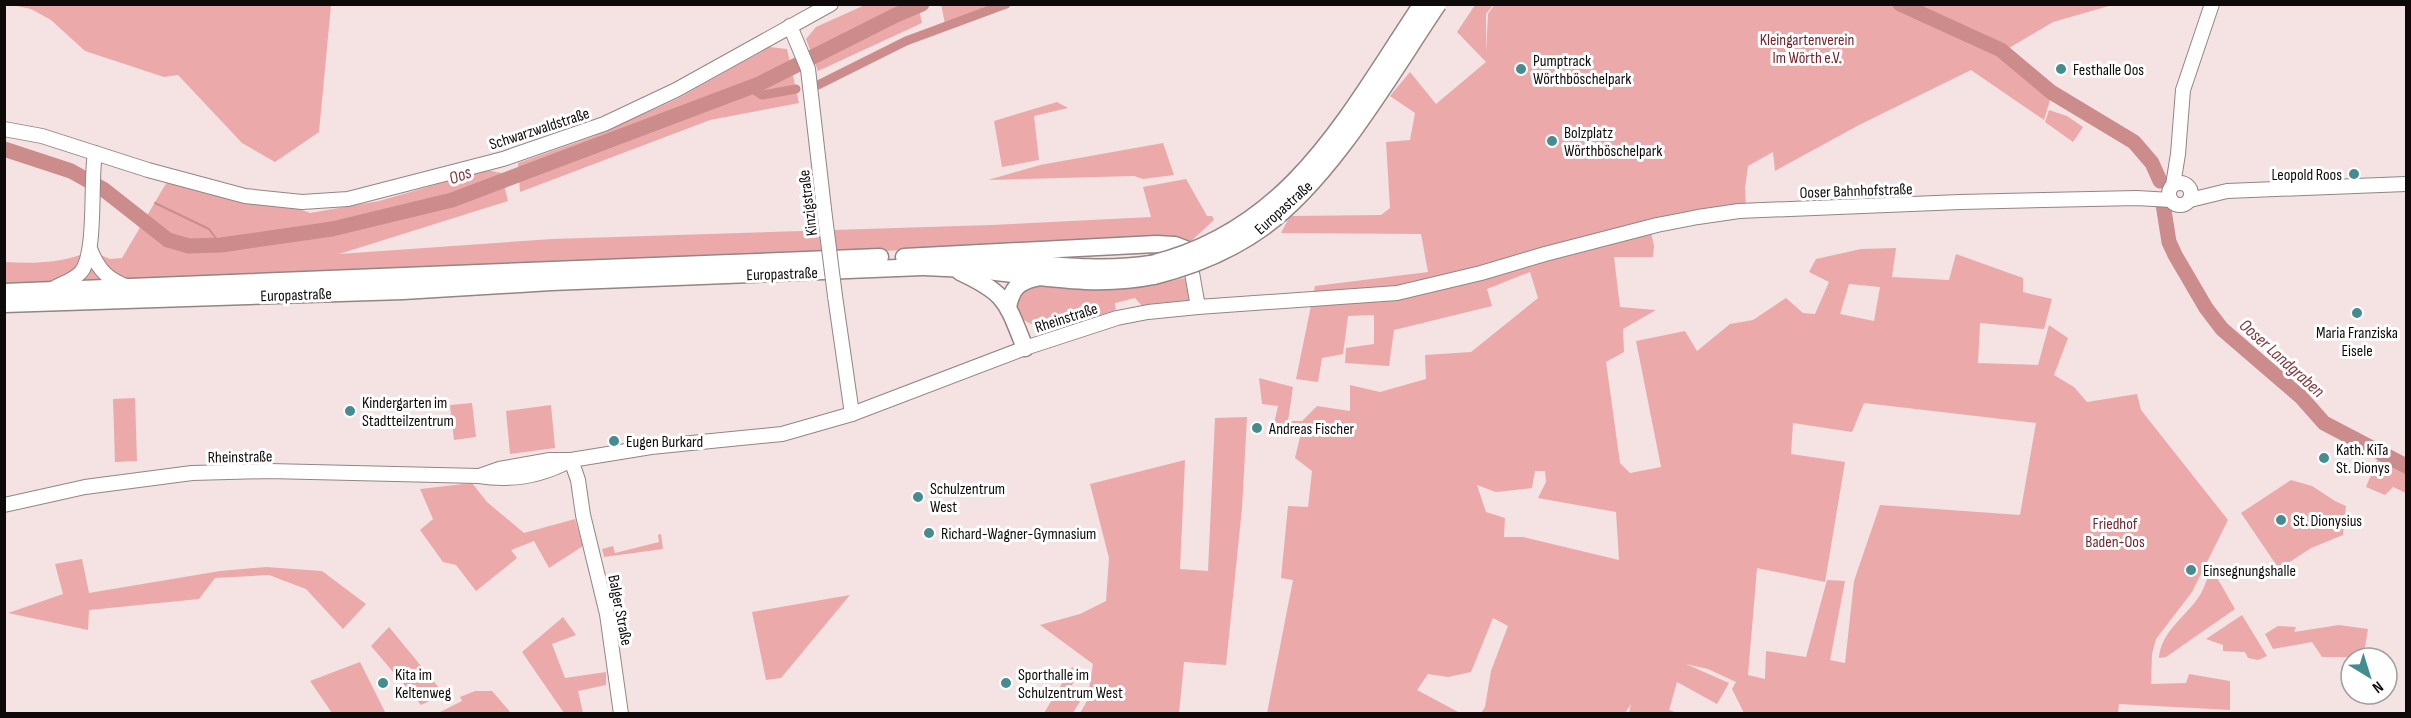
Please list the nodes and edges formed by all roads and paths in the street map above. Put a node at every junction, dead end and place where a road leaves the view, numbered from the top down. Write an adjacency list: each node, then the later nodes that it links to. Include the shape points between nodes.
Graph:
1 (831, 4): 5 (street, Schwarzwaldstraße)
2 (1422, 4): 15 (main road, Europastraße, bridge, via 1334,133 1274,202 1242,226)
3 (1437, 4): 15 (main road, Europastraße, bridge, via 1345,141 1297,198 1231,248 1193,265)
4 (2212, 4): 9 (street, via 2183,90)
5 (790, 26): 7 (street, Schwarzwaldstraße, via 676,90 604,124 503,159 348,199 259,199); 24 (street, Kinzigstraße, bridge, via 807,69)
6 (4, 129): 7 (street, Schwarzwaldstraße)
7 (95, 153): 12 (street)
8 (2406, 184): 9 (street, Ooser Bahnhofstraße)
9 (2179, 191): 10 (street, Ooser Bahnhofstraße, via 2137,198 1739,211 1657,225)
10 (1582, 246): 22 (street, Rheinstraße, via 1397,293)
11 (1188, 250): 13 (main road, via 1156,244); 22 (street)
12 (91, 251): 17 (street, via 105,275); 18 (street, via 80,273)
13 (904, 256): 15 (main road, Europastraße); 17 (main road, Europastraße)
14 (951, 268): 16 (main road, Europastraße); 20 (main road, Europastraße); 21 (main road, via 991,287)
15 (1152, 270): 16 (main road, Europastraße, via 1102,282)
16 (1039, 278): 21 (main road, via 1016,286)
17 (130, 287): 18 (main road, Europastraße)
18 (49, 290): 19 (main road, Europastraße)
19 (4, 292)
20 (4, 304)
21 (1008, 307): 23 (main road)
22 (1198, 307): 23 (street, Rheinstraße, via 1118,318)
23 (1024, 348): 24 (street, Rheinstraße)
24 (852, 414): 25 (street, Rheinstraße, via 761,437 651,447)
25 (571, 460): 26 (street, Rheinstraße, via 552,470 505,479 269,471 192,473 103,484); 27 (street, Balger Straße, via 607,614)
26 (4, 505)
27 (621, 714)

